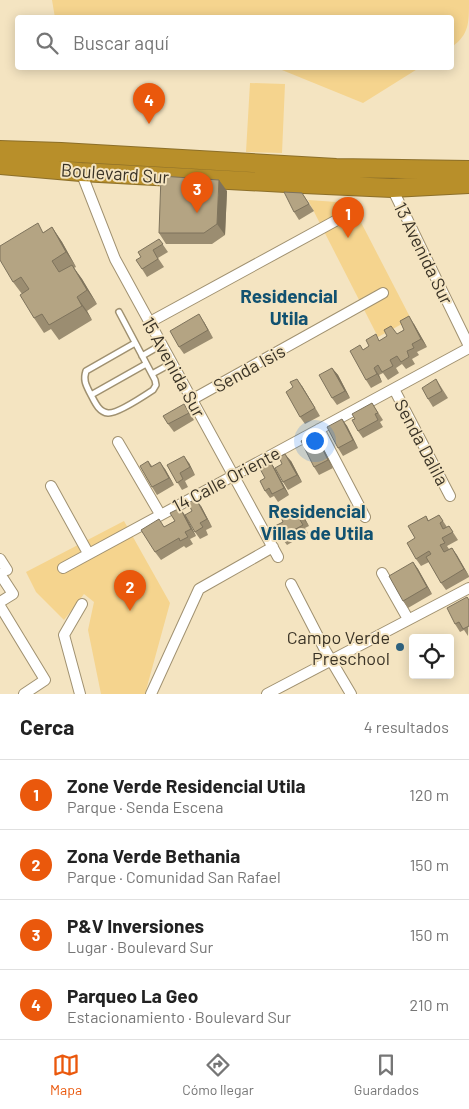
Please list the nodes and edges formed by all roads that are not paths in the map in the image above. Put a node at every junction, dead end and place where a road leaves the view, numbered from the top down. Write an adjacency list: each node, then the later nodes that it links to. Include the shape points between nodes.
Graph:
1 (0, 150): 3 (highway, Boulevard Sur, via 336,168)
2 (0, 165): 4 (highway, Boulevard Sur)
3 (469, 170)
4 (81, 172): 6 (highway, Boulevard Sur); 10 (street, 15 Avenida Sur, via 115,259)
5 (469, 184): 6 (highway, Boulevard Sur)
6 (392, 188): 13 (street, 13 Avenida Sur)
7 (337, 220): 10 (street)
8 (383, 293): 20 (street, Senda Isis)
9 (119, 312): 11 (lane)
10 (150, 322): 12 (street, 15 Avenida Sur)
11 (135, 343): 14 (lane); 19 (lane, via 86,372 85,384)
12 (161, 345): 14 (lane); 15 (street, 15 Avenida Sur)
13 (469, 347): 18 (street, 14 Calle Oriente)
14 (142, 356): 16 (lane)
15 (172, 363): 17 (lane); 20 (street, 15 Avenida Sur)
16 (146, 364): 17 (lane); 19 (lane)
17 (152, 374): 19 (lane, via 156,385 153,390 116,411 103,411)
18 (394, 389): 21 (street, 14 Calle Oriente); 25 (street, Senda Dalila)
19 (91, 395)
20 (193, 399): 23 (street, 15 Avenida Sur)
21 (319, 429): 23 (street, 14 Calle Oriente); 27 (street)
22 (118, 442): 26 (street)
23 (234, 475): 26 (street, 14 Calle Oriente); 28 (street, 15 Avenida Sur)
24 (51, 486): 29 (street)
25 (450, 496)
26 (160, 514): 29 (street, 14 Calle Oriente)
27 (366, 518)
28 (273, 547): 30 (street, 15 Avenida Sur); 44 (street, via 199,589)
29 (88, 553): 32 (street, 14 Calle Oriente)
30 (278, 557)
31 (0, 559): 33 (street)
32 (63, 568)
33 (4, 572): 37 (street, via 13,594)
34 (382, 573): 40 (street)
35 (291, 584): 41 (street)
36 (469, 588): 40 (street)
37 (0, 602)
38 (82, 604): 43 (street, via 64,635)
39 (0, 606): 42 (street, via 46,680)
40 (408, 618): 41 (street)
41 (331, 660): 45 (street); 46 (street)
42 (24, 694)
43 (80, 694)
44 (150, 694)
45 (267, 694)
46 (351, 694)

